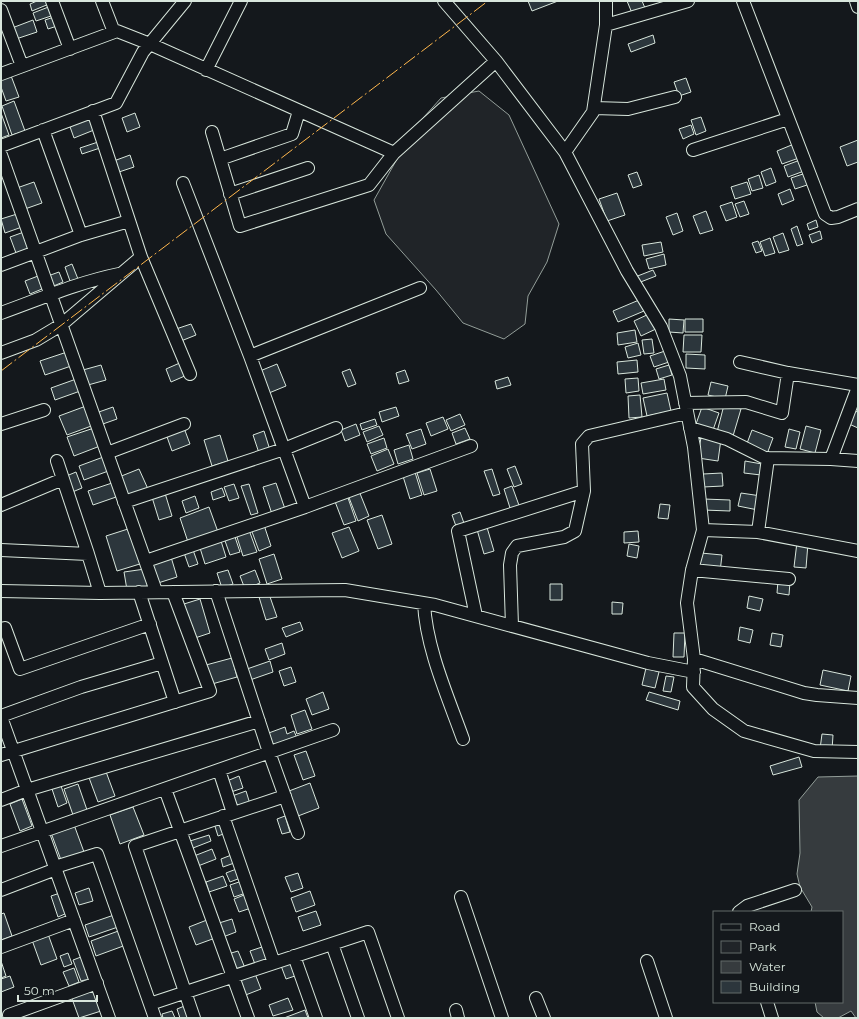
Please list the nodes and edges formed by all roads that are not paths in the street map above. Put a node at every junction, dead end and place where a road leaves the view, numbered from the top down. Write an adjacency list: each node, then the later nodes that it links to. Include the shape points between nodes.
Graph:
1 (52, 1): 15 (street)
2 (102, 1): 13 (street)
3 (185, 1): 14 (street)
4 (241, 1): 18 (street)
5 (444, 1): 16 (street)
6 (606, 1): 12 (street)
7 (688, 1): 12 (street)
8 (743, 1): 24 (street)
9 (856, 1): 10 (street)
10 (858, 7)
11 (1, 10): 17 (street)
12 (606, 25): 21 (street)
13 (114, 32): 14 (street); 15 (street)
14 (150, 44): 18 (street); 22 (street, via 143,52 116,103)
15 (70, 49): 17 (street)
16 (496, 61): 29 (street); 30 (street)
17 (22, 66): 19 (street)
18 (206, 70): 23 (street)
19 (1, 74)
20 (675, 97): 21 (street, via 628,109)
21 (594, 108): 29 (street, via 594,112)
22 (93, 111): 25 (street); 37 (street)
23 (299, 111): 30 (street); 32 (street, via 292,134)
24 (788, 119): 28 (street); 36 (street, via 825,214 831,218 838,217)
25 (43, 130): 27 (street); 38 (street)
26 (212, 132): 32 (street)
27 (1, 146)
28 (693, 150)
29 (565, 152): 53 (street, via 627,271 661,328 680,376)
30 (394, 153): 35 (street, via 369,185 240,226)
31 (1, 155): 39 (street)
32 (220, 158): 35 (street)
33 (308, 168): 35 (street)
34 (183, 183): 48 (street)
35 (230, 194)
36 (858, 209)
37 (129, 221): 38 (street); 40 (street)
38 (81, 236): 39 (street)
39 (36, 253): 41 (street); 44 (street)
40 (141, 257): 42 (street); 51 (street)
41 (1, 265)
42 (120, 274): 44 (street); 46 (street)
43 (420, 288): 48 (street)
44 (51, 295): 45 (street); 46 (street)
45 (1, 312)
46 (61, 324): 47 (street, via 36,340); 61 (street)
47 (1, 353)
48 (250, 356): 60 (street)
49 (740, 362): 50 (street)
50 (788, 373): 52 (street); 53 (street, via 782,413 746,402)
51 (190, 374)
52 (858, 386): 63 (street)
53 (686, 408): 58 (street); 67 (street, via 589,436 582,444)
54 (44, 410): 55 (street)
55 (1, 424)
56 (184, 424): 61 (street)
57 (336, 428): 60 (street)
58 (690, 428): 62 (street, via 727,439); 71 (street)
59 (471, 446): 70 (street)
60 (284, 449): 68 (street); 70 (street)
61 (107, 453): 68 (street)
62 (768, 458): 63 (street); 72 (street)
63 (831, 459): 65 (street)
64 (57, 461): 66 (street)
65 (858, 461)
66 (63, 479): 69 (street); 75 (street)
67 (584, 491): 86 (street, via 458,531); 88 (street, via 575,531 564,537 517,546 512,553)
68 (124, 502): 76 (street)
69 (1, 505)
70 (305, 507): 76 (street)
71 (703, 530): 72 (street); 77 (street)
72 (758, 532): 74 (street)
73 (1, 550): 75 (street)
74 (858, 551)
75 (88, 554): 84 (street)
76 (146, 561): 80 (street)
77 (692, 570): 78 (street); 90 (street, via 687,603)
78 (789, 579)
79 (1, 591): 84 (street)
80 (156, 591): 82 (street); 83 (street)
81 (216, 591): 83 (street); 85 (street, via 346,590); 96 (street)
82 (139, 592): 84 (street); 87 (street)
83 (173, 592): 94 (street, via 210,691)
84 (100, 593)
85 (424, 603): 86 (street); 98 (street, via 434,654)
86 (476, 616): 88 (street)
87 (150, 624): 89 (street, via 20,669 5,628); 91 (street)
88 (512, 626): 92 (street, via 648,663)
89 (1, 629)
90 (694, 660): 92 (street); 93 (street, via 804,692)
91 (162, 663): 94 (street); 95 (street, via 81,687)
92 (694, 672): 101 (street, via 693,687 712,709 744,731 814,751)
93 (858, 698)
94 (175, 702): 99 (street)
95 (1, 716): 99 (street)
96 (259, 721): 100 (street); 105 (street)
97 (333, 730): 100 (street)
98 (463, 739)
99 (13, 750): 102 (street); 105 (street)
100 (269, 752): 103 (street); 106 (street)
101 (858, 752)
102 (1, 755)
103 (219, 770): 104 (street); 108 (street)
104 (165, 788): 109 (street); 110 (street)
105 (27, 790): 107 (street); 110 (street)
106 (285, 796): 108 (street); 111 (street)
107 (1, 800)
108 (228, 814): 109 (street); 123 (street)
109 (180, 830): 124 (street); 126 (street, via 135,846)
110 (42, 831): 112 (street); 113 (street)
111 (298, 833)
112 (1, 846)
113 (56, 868): 114 (street); 118 (street); 129 (street, via 97,854)
114 (1, 890)
115 (795, 890): 117 (street, via 747,906)
116 (461, 897): 138 (street)
117 (740, 911)
118 (74, 920): 120 (street); 125 (street)
119 (332, 944): 121 (street); 136 (street); 137 (street, via 368,932)
120 (1, 948)
121 (294, 956): 123 (street); 135 (street)
122 (647, 961): 140 (street)
123 (274, 963): 124 (street)
124 (233, 977): 126 (street); 134 (street)
125 (97, 983): 130 (street); 131 (street)
126 (185, 993): 129 (street); 133 (street)
127 (536, 998): 139 (street)
128 (767, 1003): 141 (street)
129 (150, 1004): 132 (street)
130 (9, 1015)
131 (109, 1018)
132 (155, 1018)
133 (194, 1018)
134 (248, 1018)
135 (316, 1018)
136 (358, 1018)
137 (398, 1018)
138 (502, 1018)
139 (544, 1018)
140 (666, 1018)
141 (772, 1018)

